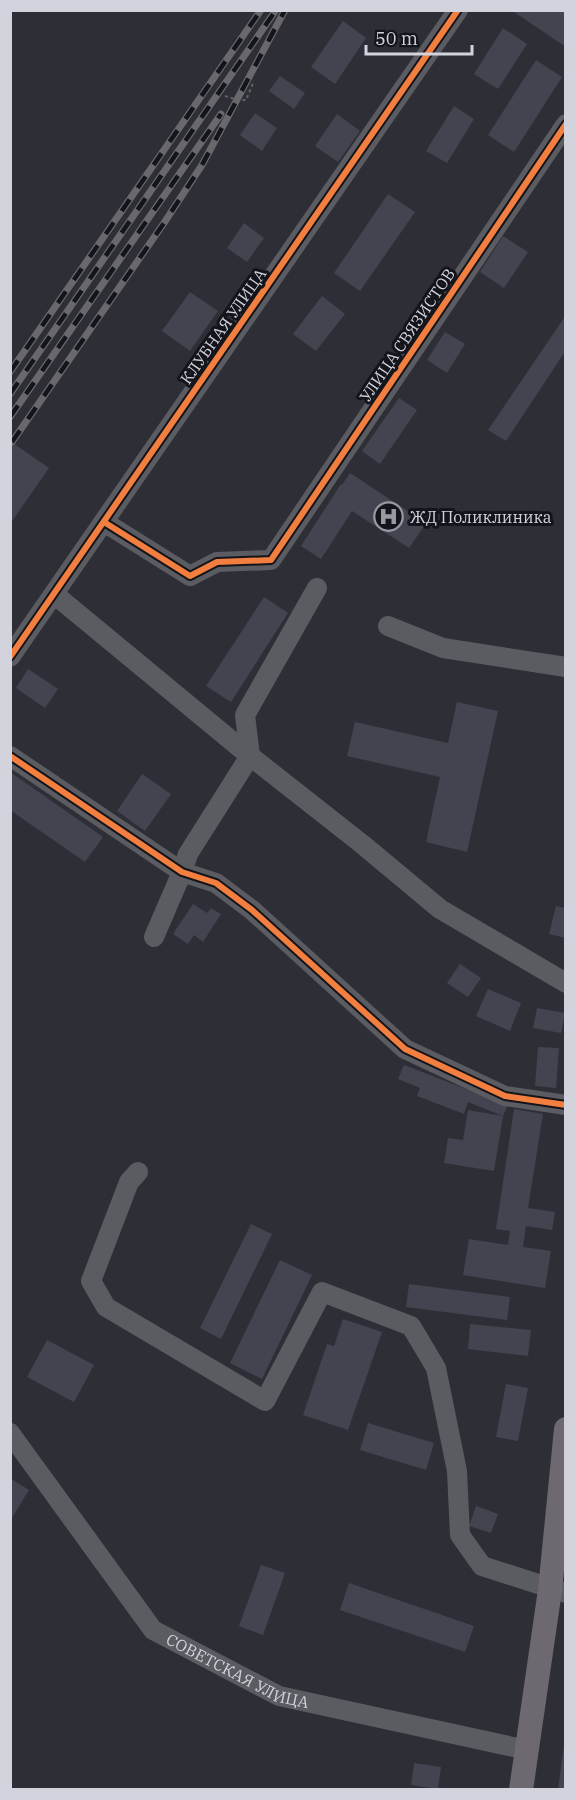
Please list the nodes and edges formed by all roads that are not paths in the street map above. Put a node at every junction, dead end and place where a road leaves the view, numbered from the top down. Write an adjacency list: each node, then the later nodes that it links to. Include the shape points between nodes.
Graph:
1 (458, 10): 3 (street, КЛУБНАЯ УЛИЦА)
2 (566, 124): 3 (street, УЛИЦА СВЯЗИСТОВ, via 271,560 217,562 190,576)
3 (104, 522): 5 (street, КЛУБНАЯ УЛИЦА)
4 (317, 588): 10 (street, via 245,715)
5 (54, 594): 7 (street, КЛУБНАЯ УЛИЦА); 10 (street)
6 (388, 626): 8 (street, via 443,648)
7 (10, 657)
8 (566, 667)
9 (10, 756): 11 (street)
10 (250, 756): 11 (street, via 188,854); 13 (street, via 440,909)
11 (182, 872): 12 (street); 14 (street, via 216,883 252,910 405,1049 505,1096)
12 (154, 937)
13 (566, 983)
14 (566, 1105)
15 (138, 1172): 18 (street, via 129,1182 91,1281 106,1307 265,1401 322,1292 411,1326 436,1368 458,1471 460,1535 482,1566)
16 (566, 1429): 18 (main road)
17 (10, 1433): 19 (street, СОВЕТСКАЯ УЛИЦА, via 153,1630 279,1696)
18 (558, 1592): 19 (main road)
19 (527, 1750): 20 (main road)
20 (521, 1790)

